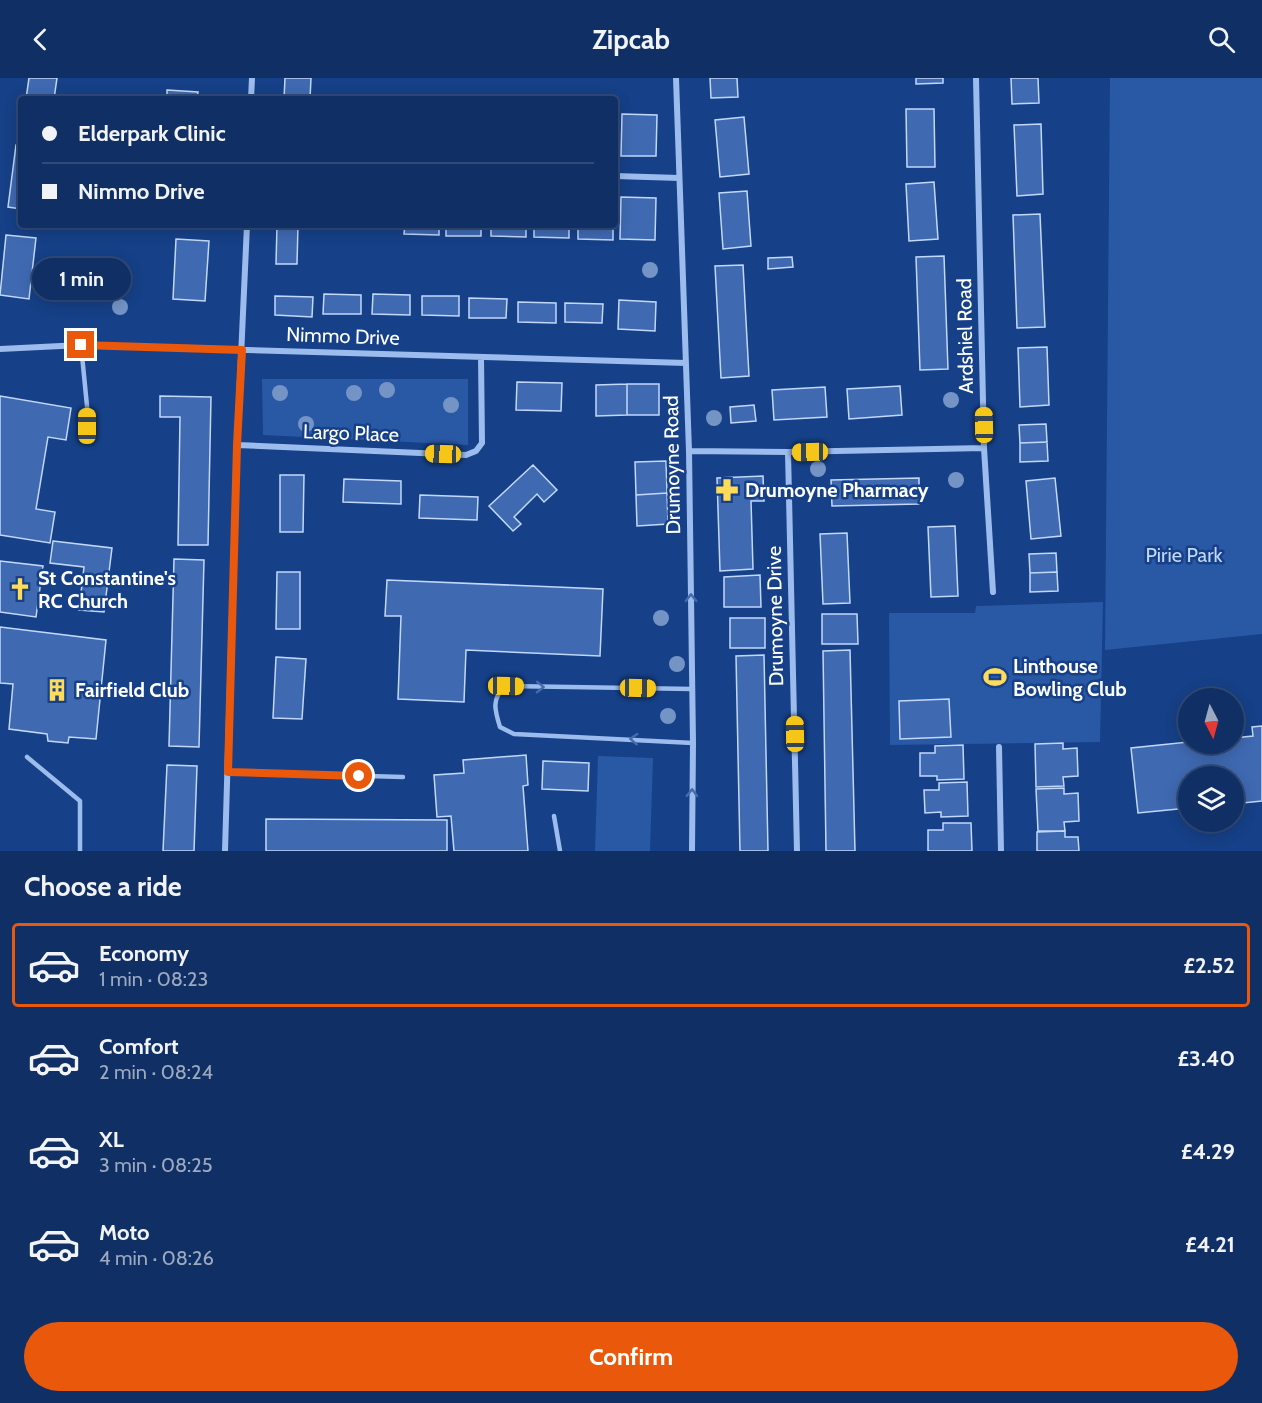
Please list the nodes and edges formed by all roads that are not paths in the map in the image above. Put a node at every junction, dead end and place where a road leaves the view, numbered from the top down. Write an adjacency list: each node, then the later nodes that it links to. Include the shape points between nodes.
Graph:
1 (252, 78): 4 (street)
2 (676, 78): 6 (street, Drumoyne Road)
3 (976, 78): 15 (street, Ardshiel Road)
4 (251, 96)
5 (618, 176): 6 (street)
6 (679, 178): 12 (street, Drumoyne Road)
7 (247, 228): 10 (street)
8 (81, 345): 9 (street, Nimmo Drive); 10 (street, Nimmo Drive); 13 (lane)
9 (0, 349)
10 (242, 350): 11 (street, Nimmo Drive); 14 (street)
11 (481, 357): 12 (street, Nimmo Drive); 14 (street, Largo Place, via 482,443 476,451 466,454)
12 (686, 363): 16 (street, Drumoyne Road)
13 (87, 426)
14 (237, 445): 23 (street)
15 (984, 448): 17 (street); 18 (street, Ardshiel Road)
16 (689, 451): 17 (street); 19 (street, Drumoyne Road, one-way to 16)
17 (788, 452): 30 (street, Drumoyne Drive)
18 (993, 592)
19 (692, 689): 20 (street, Drumoyne Road); 20 (lane, one-way to 19, via 514,734 500,727 495,700 506,686)
20 (693, 742): 29 (street, Drumoyne Road, one-way to 20)
21 (999, 747): 31 (street)
22 (27, 757): 26 (lane, via 80,801)
23 (228, 772): 24 (lane); 27 (street)
24 (403, 777)
25 (554, 816): 28 (lane)
26 (80, 851)
27 (225, 851)
28 (560, 851)
29 (692, 851)
30 (797, 851)
31 (1001, 851)

